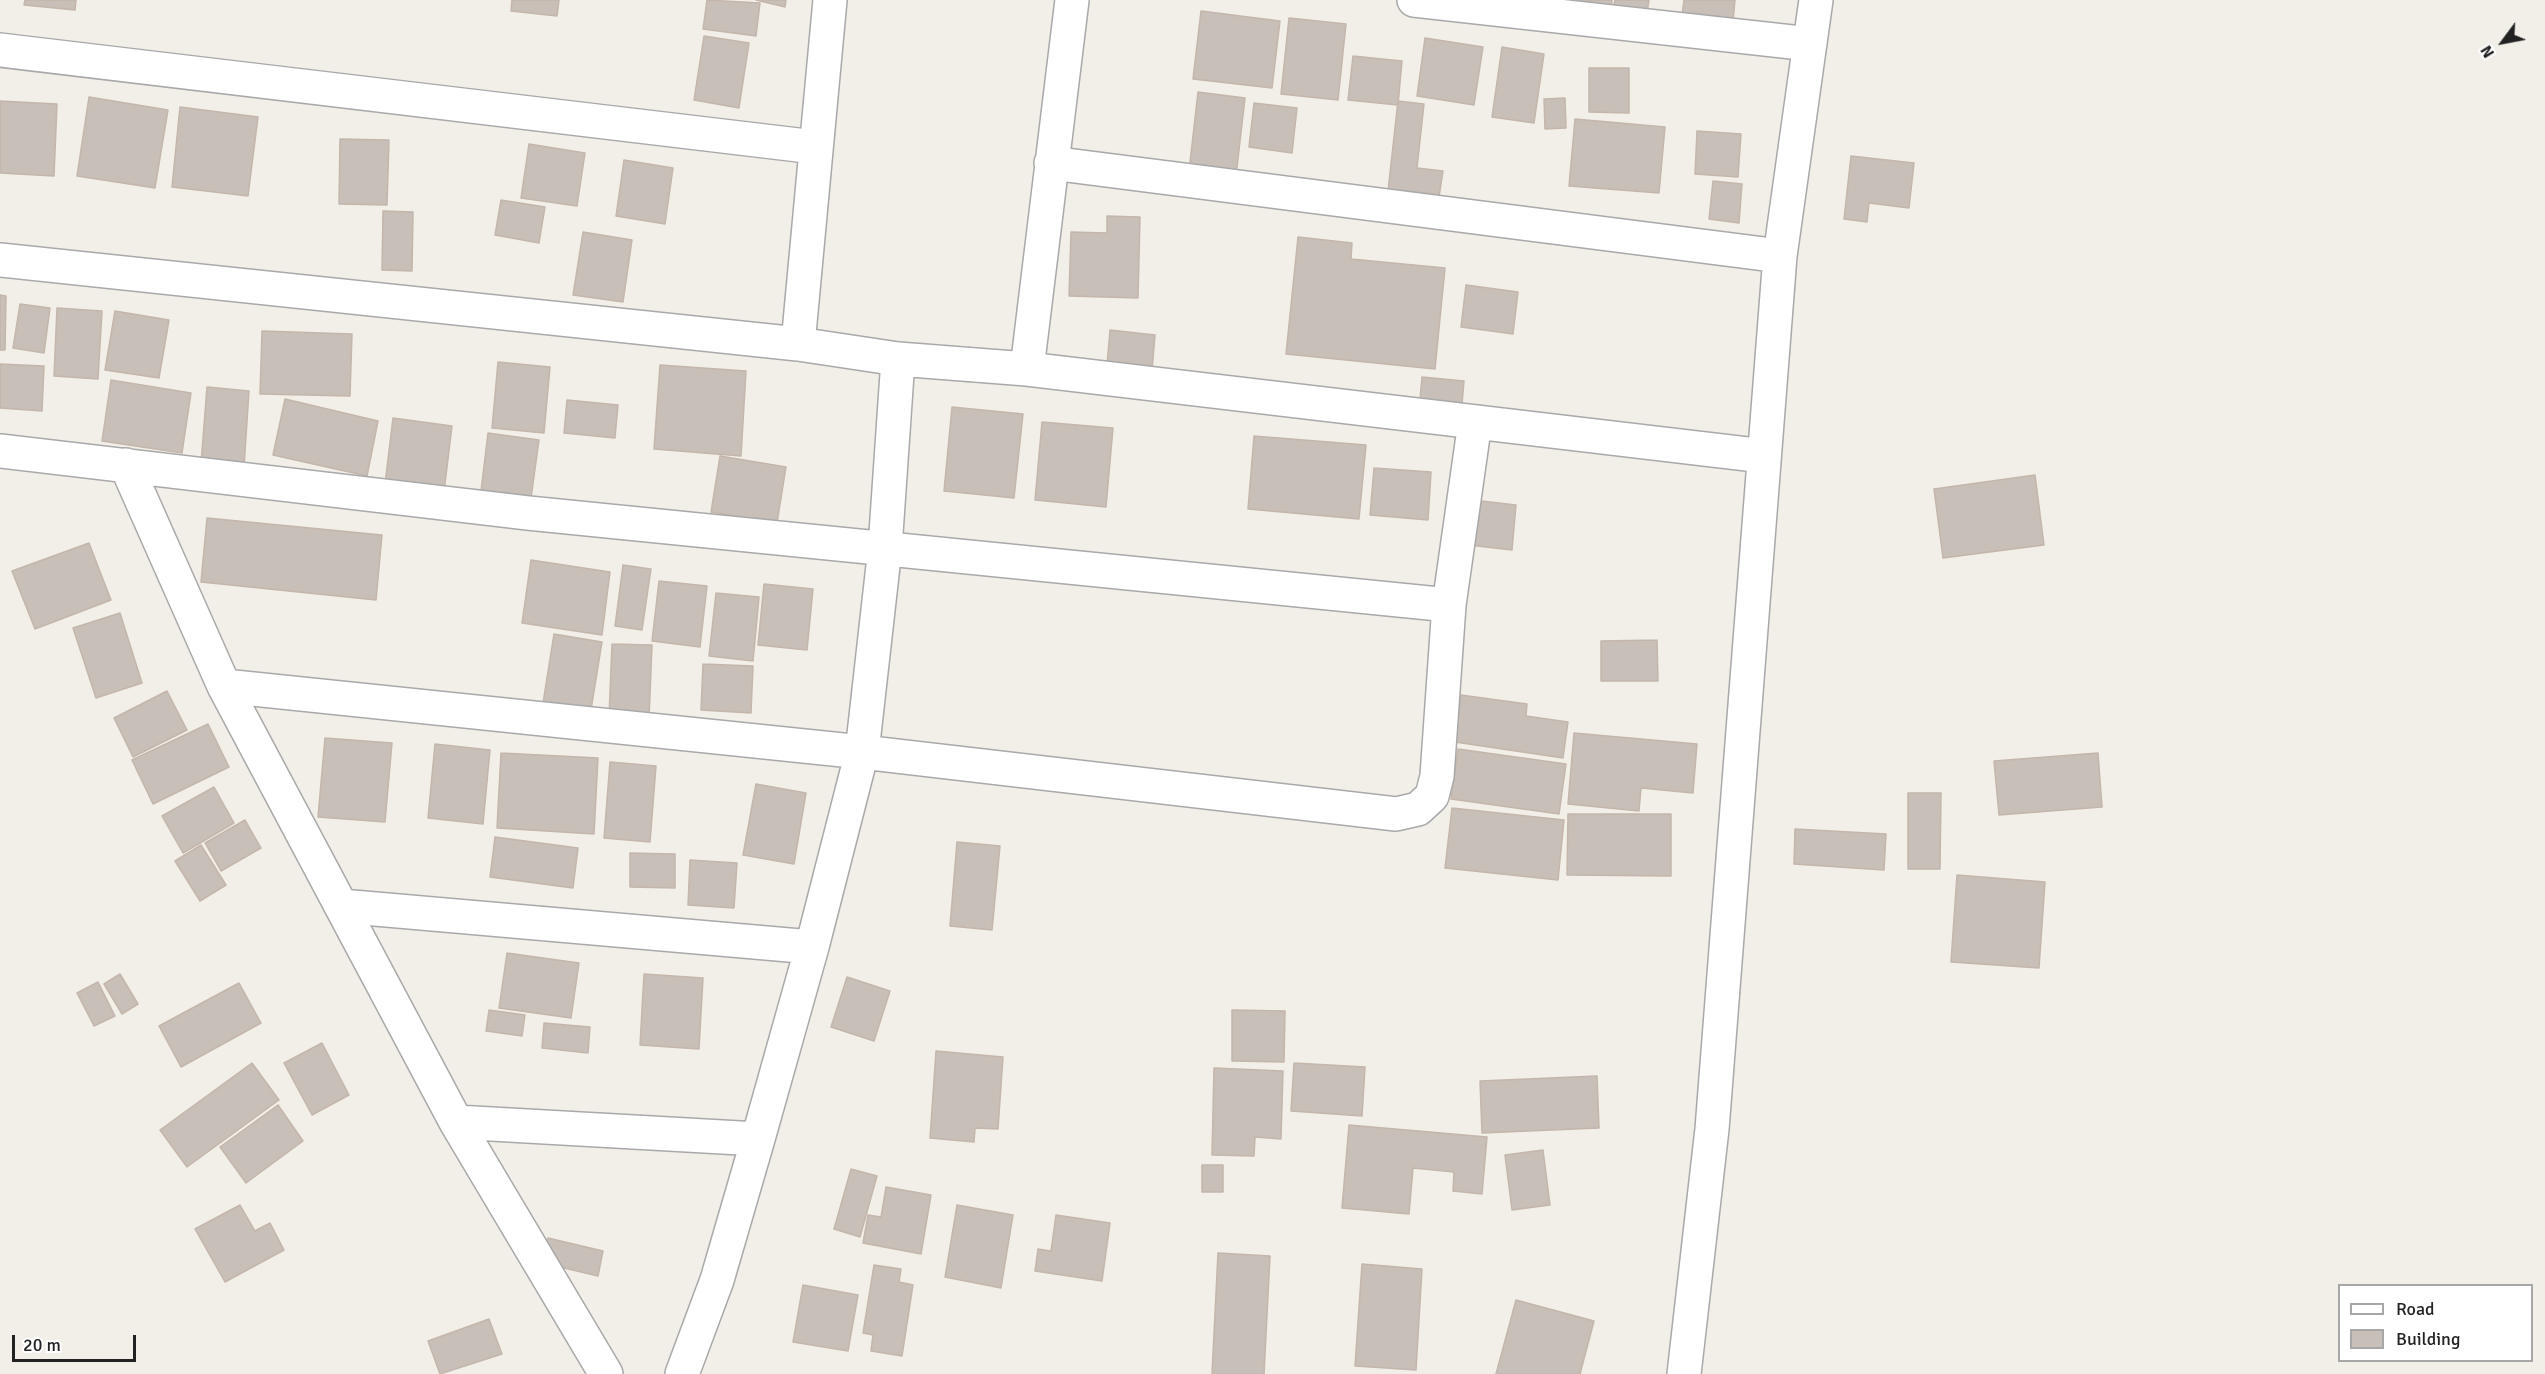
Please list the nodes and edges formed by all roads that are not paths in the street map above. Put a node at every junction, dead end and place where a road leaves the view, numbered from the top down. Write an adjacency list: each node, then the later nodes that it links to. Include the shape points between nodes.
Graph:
1 (830, 0): 7 (street)
2 (1072, 0): 8 (street)
3 (1414, 0): 5 (street)
4 (1816, 0): 5 (street)
5 (1810, 44): 9 (street)
6 (0, 50): 7 (street)
7 (815, 147): 11 (street)
8 (1051, 163): 9 (street); 13 (street)
9 (1780, 256): 16 (street)
10 (0, 260): 11 (street)
11 (798, 344): 12 (street)
12 (898, 359): 13 (street); 18 (street)
13 (1027, 369): 14 (street)
14 (1475, 422): 16 (street); 19 (street)
15 (0, 451): 17 (street)
16 (1764, 456): 28 (street, via 1712,1129)
17 (126, 465): 18 (street, via 528,513); 20 (street)
18 (885, 548): 19 (street); 21 (street)
19 (1449, 605): 21 (street, via 1437,776 1432,796 1418,809 1396,814)
20 (224, 686): 21 (street); 22 (street)
21 (862, 753): 23 (street)
22 (341, 906): 23 (street); 24 (street)
23 (812, 947): 25 (street)
24 (456, 1122): 25 (street); 26 (street)
25 (758, 1139): 27 (street, via 717,1280)
26 (606, 1374)
27 (682, 1374)
28 (1684, 1374)

